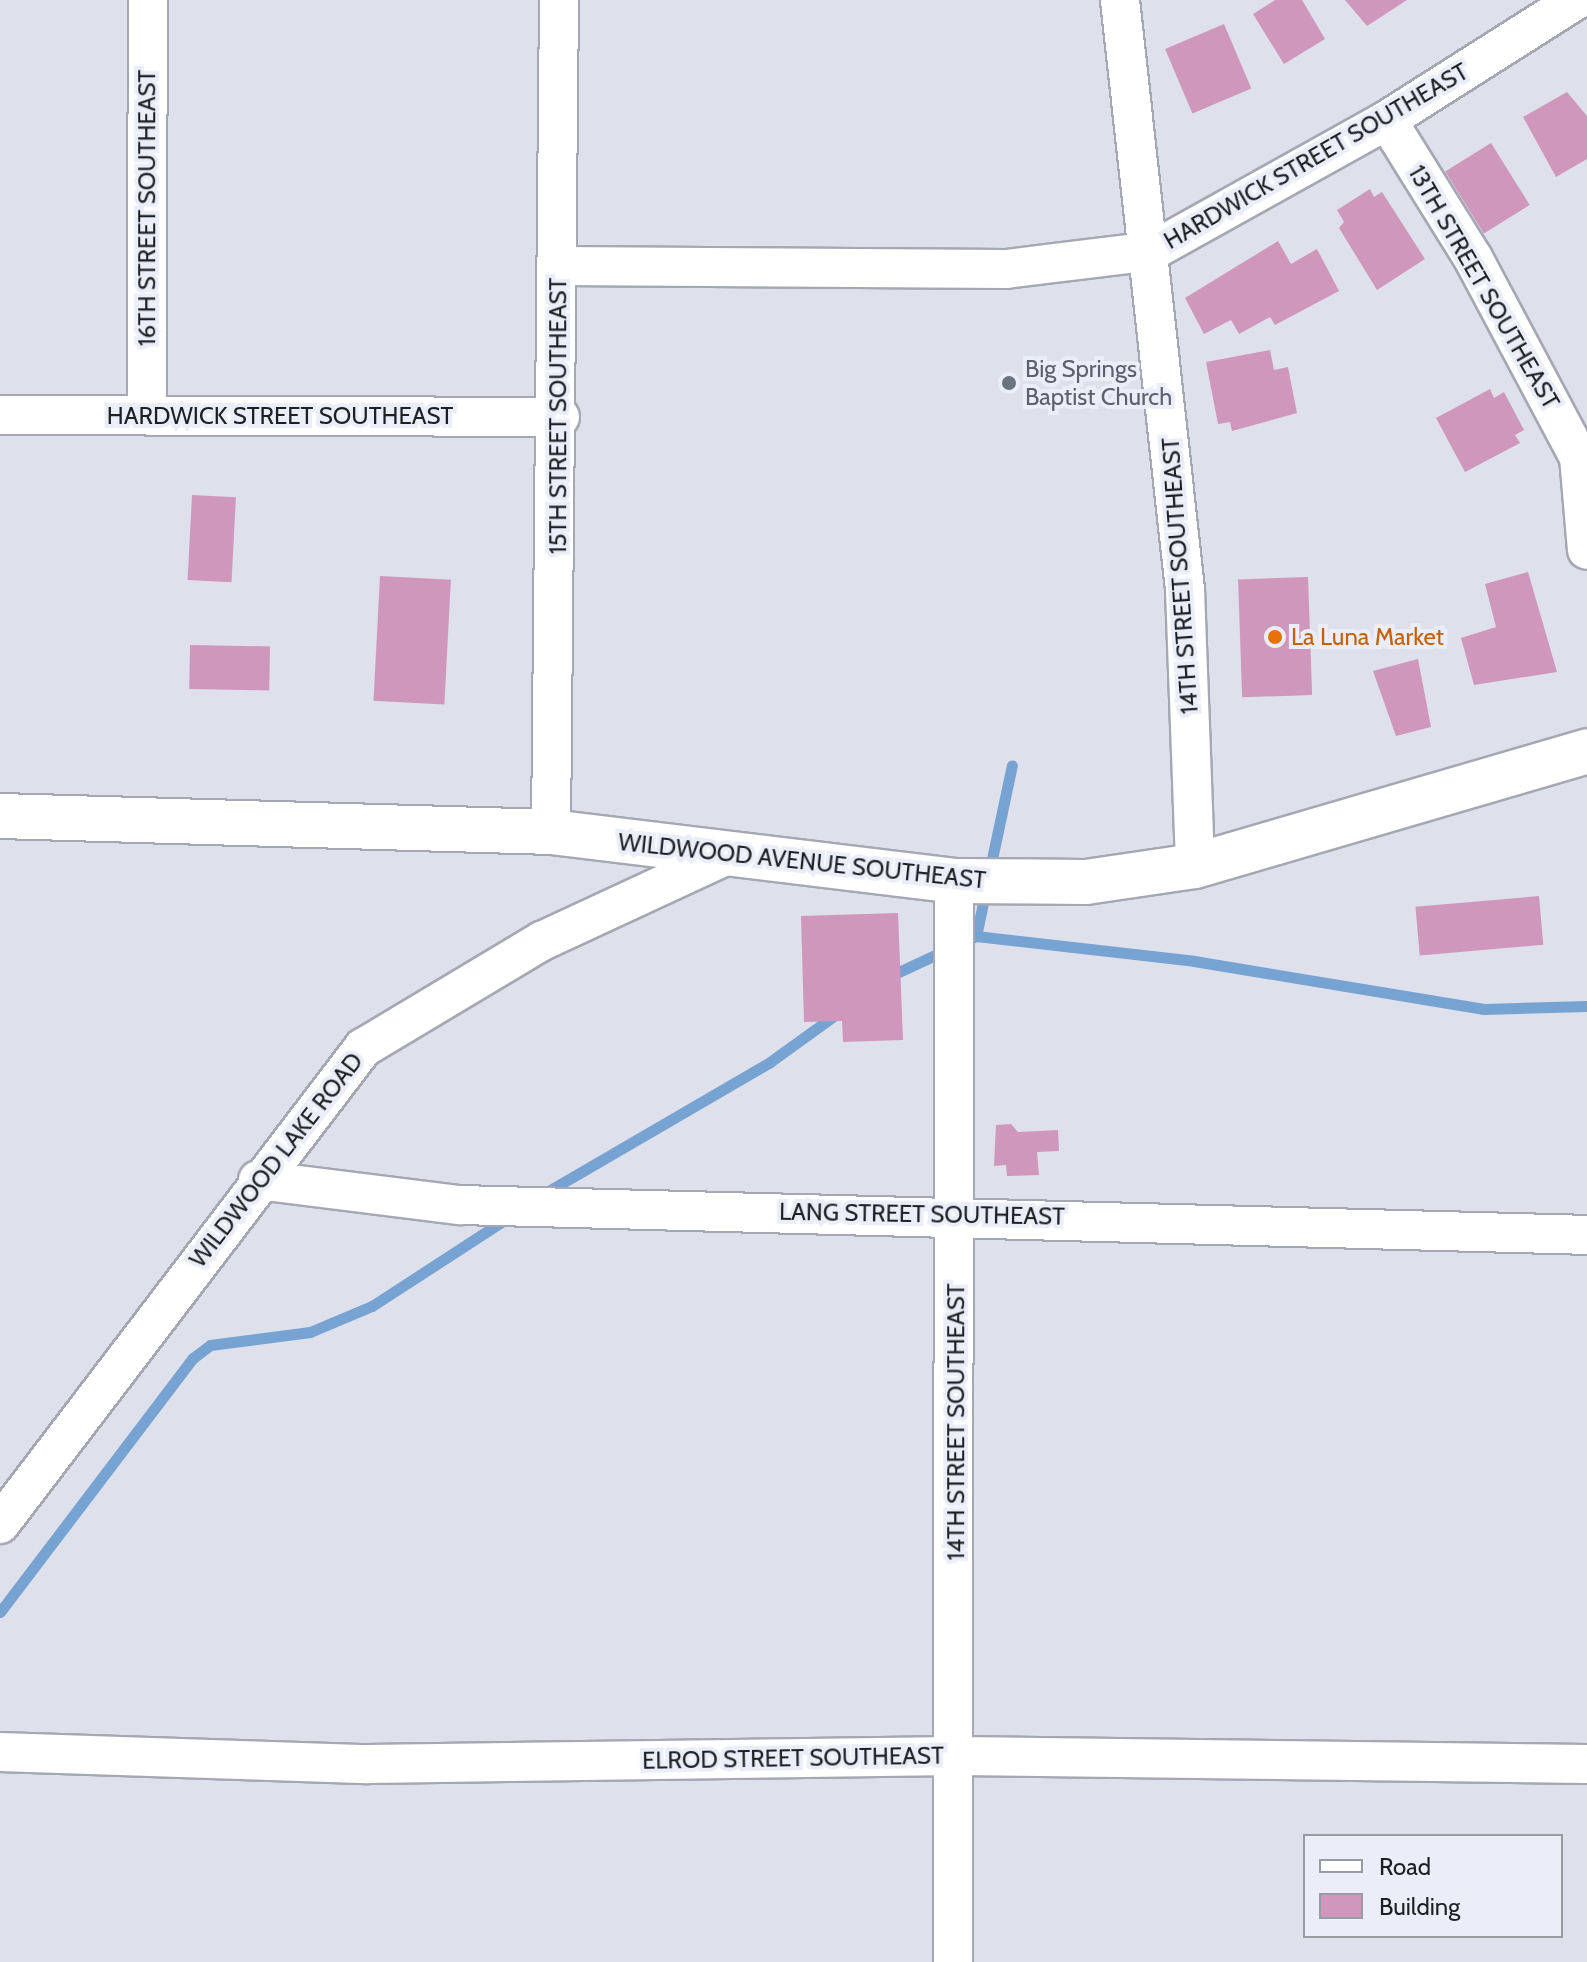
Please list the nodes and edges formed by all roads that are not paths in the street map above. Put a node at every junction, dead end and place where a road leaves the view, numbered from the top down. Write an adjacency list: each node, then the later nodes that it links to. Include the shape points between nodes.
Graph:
1 (148, 0): 9 (street, 16TH STREET SOUTHEAST)
2 (559, 0): 7 (street, 15TH STREET SOUTHEAST)
3 (1120, 0): 6 (street, 14TH STREET SOUTHEAST)
4 (1576, 0): 5 (street, HARDWICK STREET SOUTHEAST)
5 (1387, 120): 6 (street, HARDWICK STREET SOUTHEAST); 11 (street, 13TH STREET SOUTHEAST, via 1473,258)
6 (1152, 251): 7 (street, HARDWICK STREET SOUTHEAST, via 1006,269); 17 (street, 14TH STREET SOUTHEAST, via 1185,590)
7 (559, 266): 10 (street, 15TH STREET SOUTHEAST)
8 (0, 415): 9 (street, HARDWICK STREET SOUTHEAST)
9 (147, 415): 10 (street, HARDWICK STREET SOUTHEAST)
10 (560, 417): 15 (street, 15TH STREET SOUTHEAST)
11 (1583, 456): 12 (street, 13TH STREET SOUTHEAST)
12 (1587, 550)
13 (1587, 751): 17 (main road, WILDWOOD AVENUE SOUTHEAST)
14 (0, 816): 15 (main road, WILDWOOD AVENUE SOUTHEAST)
15 (551, 832): 16 (main road, WILDWOOD AVENUE SOUTHEAST)
16 (725, 856): 18 (main road, WILDWOOD AVENUE SOUTHEAST); 19 (street, WILDWOOD LAKE ROAD, via 542,941 363,1048)
17 (1195, 866): 18 (main road, WILDWOOD AVENUE SOUTHEAST, via 1086,882)
18 (954, 881): 20 (street, 14TH STREET SOUTHEAST)
19 (258, 1180): 20 (street, LANG STREET SOUTHEAST, via 460,1205); 22 (street, WILDWOOD LAKE ROAD)
20 (957, 1215): 21 (street, LANG STREET SOUTHEAST); 24 (street, 14TH STREET SOUTHEAST)
21 (1587, 1235)
22 (0, 1524)
23 (0, 1752): 24 (street, ELROD STREET SOUTHEAST, via 368,1764)
24 (955, 1756): 25 (street, ELROD STREET SOUTHEAST); 26 (street, 14TH STREET SOUTHEAST)
25 (1587, 1764)
26 (953, 1962)

